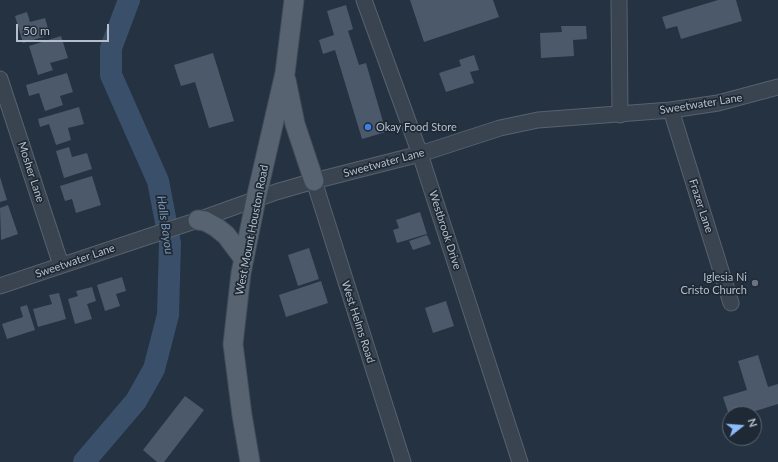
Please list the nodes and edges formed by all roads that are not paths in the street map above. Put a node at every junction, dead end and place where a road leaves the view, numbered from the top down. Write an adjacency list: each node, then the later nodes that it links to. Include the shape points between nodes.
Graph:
1 (294, 0): 4 (main road, West Mount Houston Road)
2 (364, 0): 9 (street, Westbrook Drive)
3 (619, 0): 8 (street)
4 (285, 73): 10 (main road, via 295,124); 11 (main road, West Mount Houston Road)
5 (0, 79): 13 (street, Mosher Lane)
6 (778, 87): 7 (street, Sweetwater Lane, via 718,103)
7 (671, 110): 8 (street, Sweetwater Lane); 16 (street, Frazer Lane)
8 (620, 115): 9 (street, Sweetwater Lane, via 538,120 500,128)
9 (420, 154): 10 (street, Sweetwater Lane); 19 (street, Westbrook Drive)
10 (314, 181): 11 (street, Sweetwater Lane); 18 (street, West Helms Road)
11 (256, 199): 12 (street, Sweetwater Lane); 14 (main road, West Mount Houston Road)
12 (198, 220): 13 (street, Sweetwater Lane); 14 (main road, via 216,227 226,235)
13 (61, 265): 15 (street, Sweetwater Lane)
14 (243, 266): 17 (main road, West Mount Houston Road, via 233,344)
15 (0, 286)
16 (731, 303)
17 (250, 462)
18 (403, 462)
19 (520, 462)

